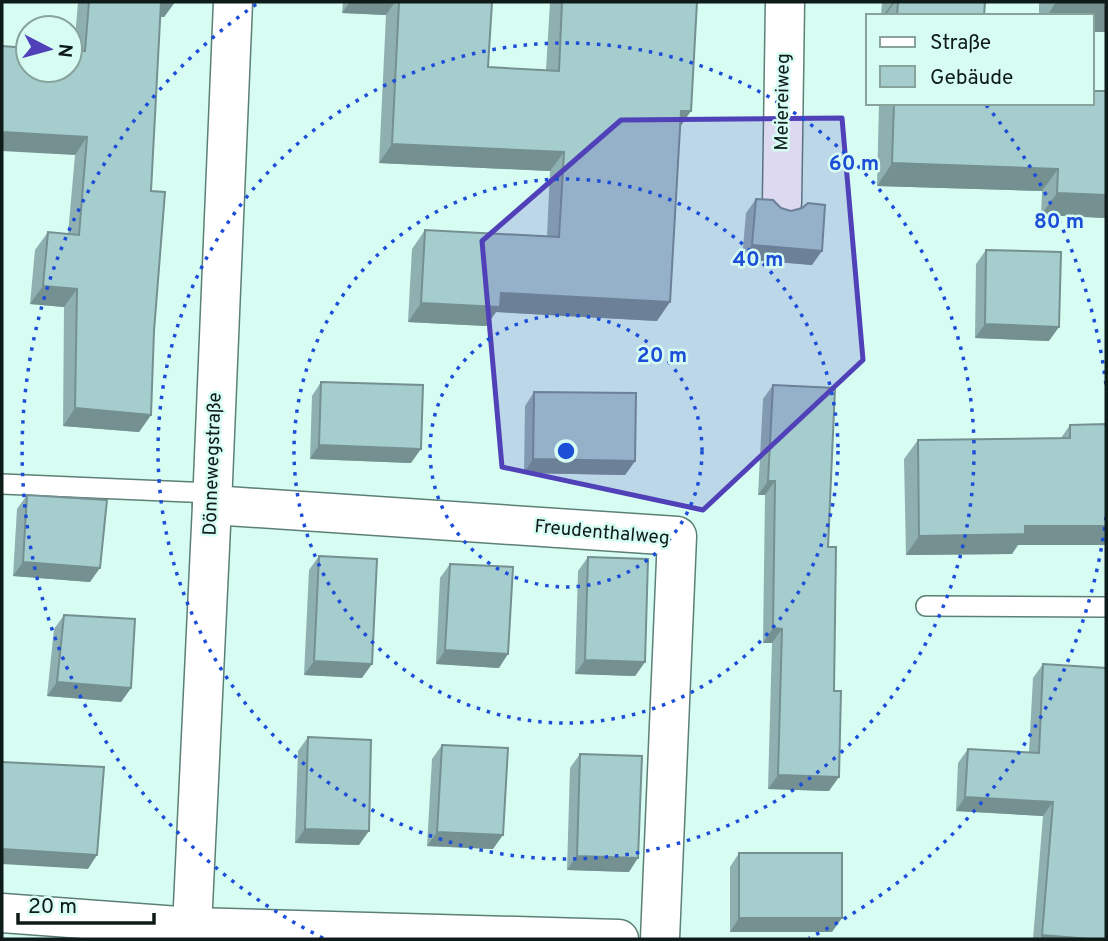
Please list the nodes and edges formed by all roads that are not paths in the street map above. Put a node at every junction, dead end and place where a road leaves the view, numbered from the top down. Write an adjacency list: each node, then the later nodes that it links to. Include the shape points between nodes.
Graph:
1 (233, 2): 5 (street, Dönnewegstraße)
2 (785, 2): 3 (street, Meiereiweg)
3 (782, 203)
4 (2, 484): 5 (lane)
5 (212, 499): 9 (street, Dönnewegstraße); 11 (street, Freudenthalweg, via 677,536)
6 (926, 606): 7 (lane)
7 (1106, 607)
8 (2, 913): 9 (street)
9 (192, 927): 10 (street)
10 (619, 939)
11 (660, 939)

